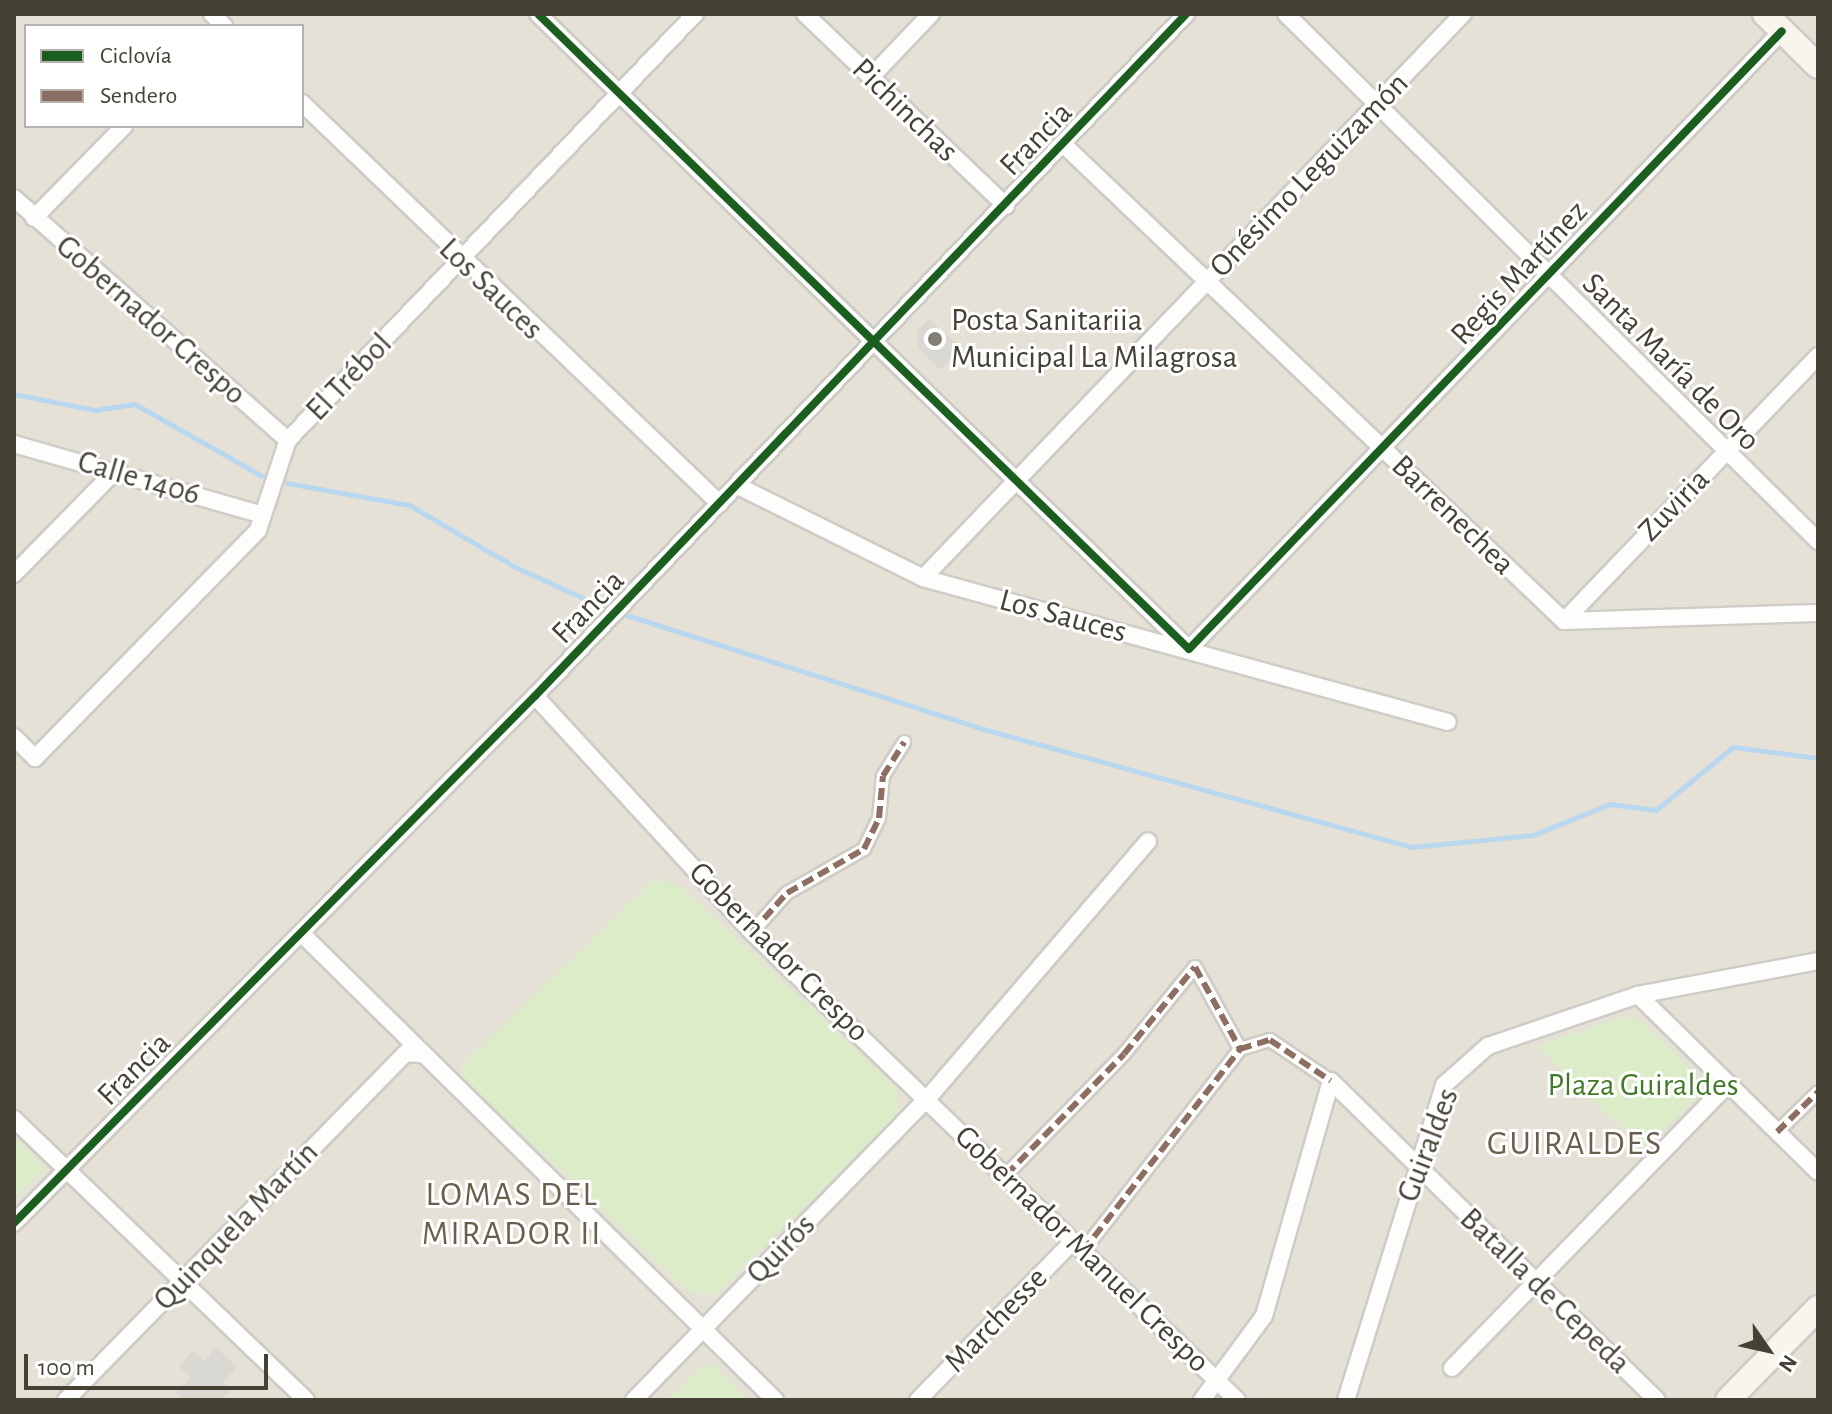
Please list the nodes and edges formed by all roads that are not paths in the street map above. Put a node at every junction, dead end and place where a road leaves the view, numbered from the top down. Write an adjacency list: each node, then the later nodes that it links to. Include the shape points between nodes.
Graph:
1 (538, 14): 11 (street)
2 (695, 14): 11 (street, El Trébol)
3 (805, 14): 10 (street, Pichinchas)
4 (931, 14): 10 (street)
5 (1186, 14): 15 (street, Francia)
6 (1286, 14): 12 (street, Santa María de Oro)
7 (1463, 14): 12 (street, Onésimo Leguizamón)
8 (1774, 22): 9 (main road); 20 (street, Regis Martínez)
9 (1818, 66)
10 (871, 77): 17 (street, Pichinchas)
11 (618, 94): 19 (street, El Trébol); 22 (street)
12 (1377, 103): 20 (street, Santa María de Oro); 21 (street, Onésimo Leguizamón)
13 (304, 105): 19 (street, Los Sauces)
14 (122, 128): 18 (street)
15 (1064, 145): 17 (street, Francia); 21 (street, Barrenechea)
16 (14, 198): 18 (street, Gobernador Crespo)
17 (1006, 206): 22 (street, Francia)
18 (34, 218): 24 (street, Gobernador Crespo)
19 (460, 260): 24 (street, El Trébol); 31 (street, Los Sauces)
20 (1550, 275): 26 (street, Regis Martínez); 27 (street, Santa María de Oro)
21 (1207, 282): 26 (street, Barrenechea); 30 (street, Onésimo Leguizamón)
22 (873, 347): 29 (street, Francia); 30 (street)
23 (1818, 356): 27 (street, Zuviria)
24 (288, 440): 32 (street, El Trébol)
25 (14, 444): 28 (street, Calle 1406)
26 (1385, 449): 37 (street, Barrenechea); 38 (street, Regis Martínez)
27 (1727, 450): 33 (street, Santa María de Oro); 37 (street, Zuviria)
28 (118, 468): 32 (street, Calle 1406); 34 (street)
29 (738, 486): 31 (street, Francia); 35 (street, Los Sauces)
30 (1013, 486): 35 (street, Onésimo Leguizamón); 38 (street)
31 (720, 504): 39 (street, Francia)
32 (263, 515): 41 (street, El Trébol, via 258,530 35,758)
33 (1818, 541)
34 (14, 574)
35 (923, 578): 38 (street, Los Sauces)
36 (1818, 613): 37 (street)
37 (1564, 621)
38 (1189, 649): 40 (street, Los Sauces)
39 (535, 696): 44 (street, Gobernador Crespo); 45 (street, Francia)
40 (1448, 722)
41 (14, 737)
42 (904, 742): 44 (street, via 883,776 879,818 864,849 787,893)
43 (1148, 841): 53 (street, Quirós)
44 (752, 932): 53 (street, Gobernador Crespo)
45 (303, 935): 49 (street, via 409,1032); 57 (street, Francia)
46 (1818, 961): 47 (street, Guiraldes)
47 (1638, 995): 51 (street); 56 (street, Guiraldes, via 1488,1046 1444,1085)
48 (1240, 1049): 50 (street, via 1270,1040); 59 (street, via 1195,967 1124,1054); 61 (street)
49 (413, 1053): 62 (street, Quinquela Martín); 65 (street)
50 (1331, 1081): 56 (street, Batalla de Cepeda); 67 (street, via 1264,1316)
51 (1728, 1084): 55 (street); 63 (street)
52 (1818, 1092): 55 (street)
53 (928, 1098): 59 (street, Gobernador Manuel Crespo); 65 (street, Quirós)
54 (14, 1119): 57 (street)
55 (1777, 1132): 58 (street)
56 (1415, 1163): 63 (street, Batalla de Cepeda); 75 (street, Guiraldes)
57 (66, 1170): 60 (street, Francia); 62 (street)
58 (1818, 1172)
59 (1006, 1175): 61 (street, Gobernador Manuel Crespo)
60 (14, 1223)
61 (1078, 1246): 67 (street, Gobernador Manuel Crespo); 72 (street, Marchesse)
62 (182, 1281): 68 (street, Quinquela Martín); 69 (street)
63 (1536, 1281): 66 (street); 76 (street, Batalla de Cepeda)
64 (1818, 1308): 77 (main road)
65 (703, 1329): 70 (street, Quirós); 71 (street)
66 (1452, 1368)
67 (1219, 1382): 73 (street); 74 (street, Gobernador Manuel Crespo)
68 (66, 1400)
69 (306, 1400)
70 (634, 1400)
71 (775, 1400)
72 (918, 1400)
73 (1202, 1400)
74 (1237, 1400)
75 (1346, 1400)
76 (1657, 1400)
77 (1728, 1400)

